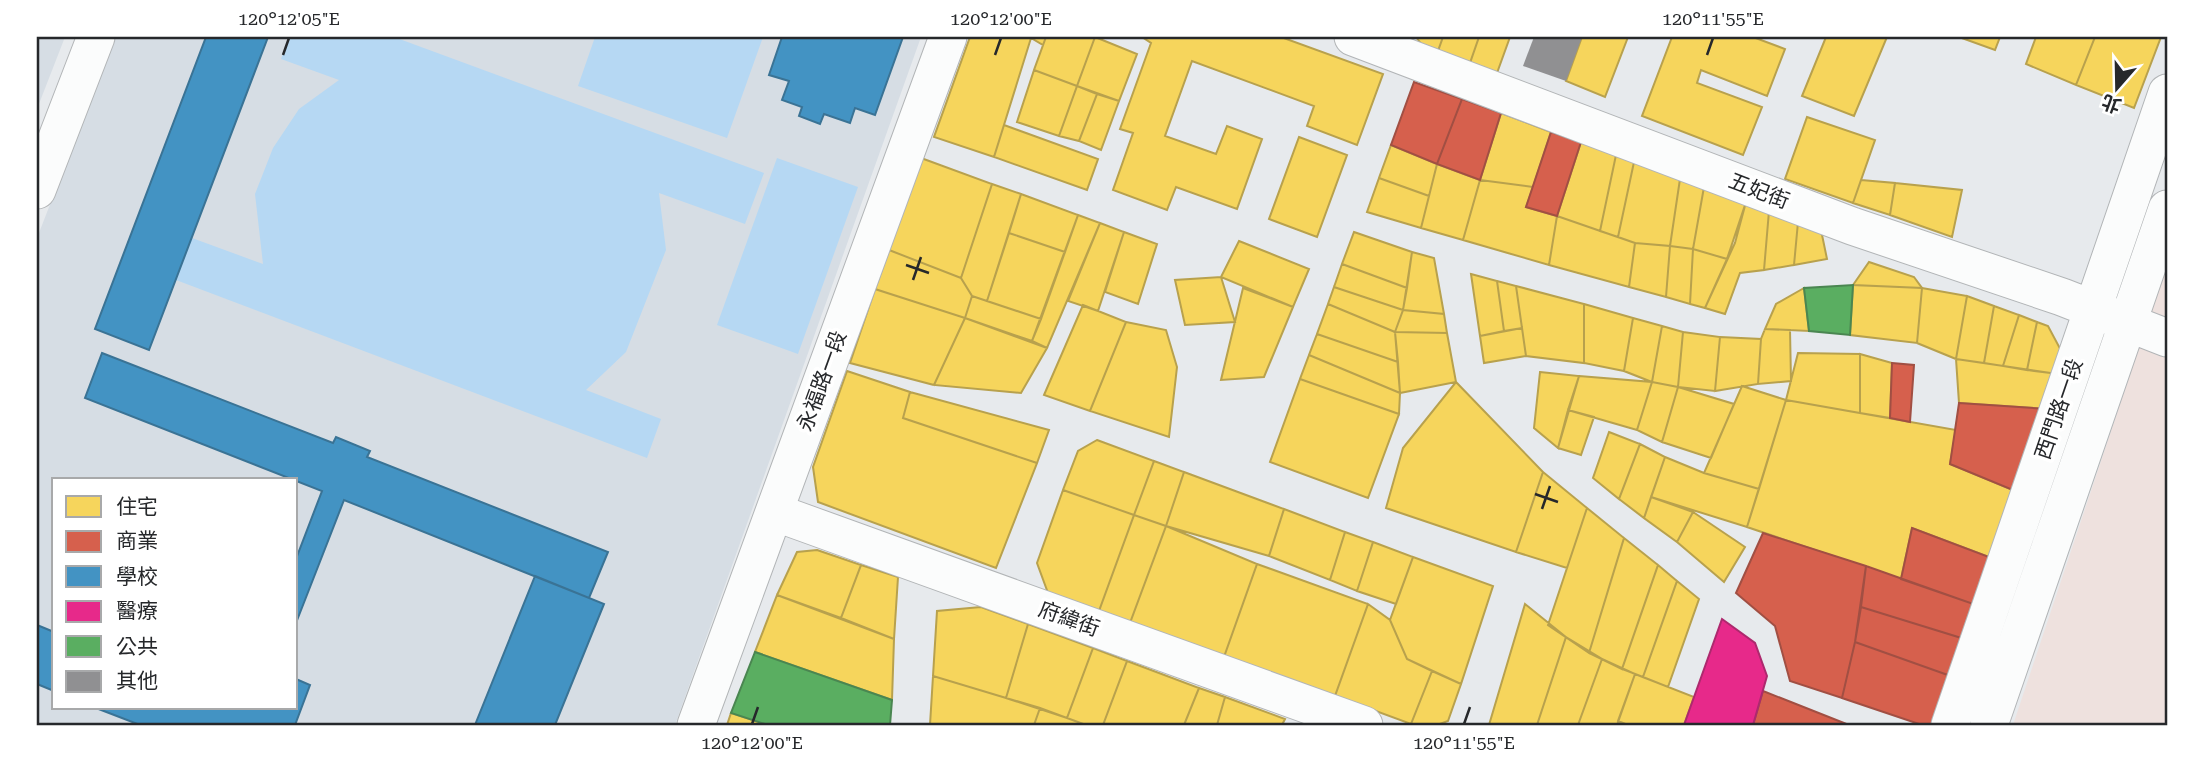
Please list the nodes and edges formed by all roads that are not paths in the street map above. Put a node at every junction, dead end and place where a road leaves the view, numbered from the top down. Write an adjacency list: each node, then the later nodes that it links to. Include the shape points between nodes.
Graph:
1 (96, 37): 5 (street)
2 (948, 37): 10 (street, 永福路一段)
3 (1353, 37): 7 (street, 五妃街, via 1852,226)
4 (2167, 93): 7 (street, 西門路一段)
5 (37, 190)
6 (2167, 209): 8 (street, 西門路一段)
7 (2093, 309): 8 (street, 五妃街); 13 (street, 西門路一段)
8 (2128, 322): 9 (street, 五妃街); 14 (street, 西門路一段)
9 (2167, 338)
10 (774, 512): 11 (street, 永福路一段); 12 (street, 府緯街)
11 (696, 725)
12 (1364, 725)
13 (1950, 725)
14 (1989, 725)

